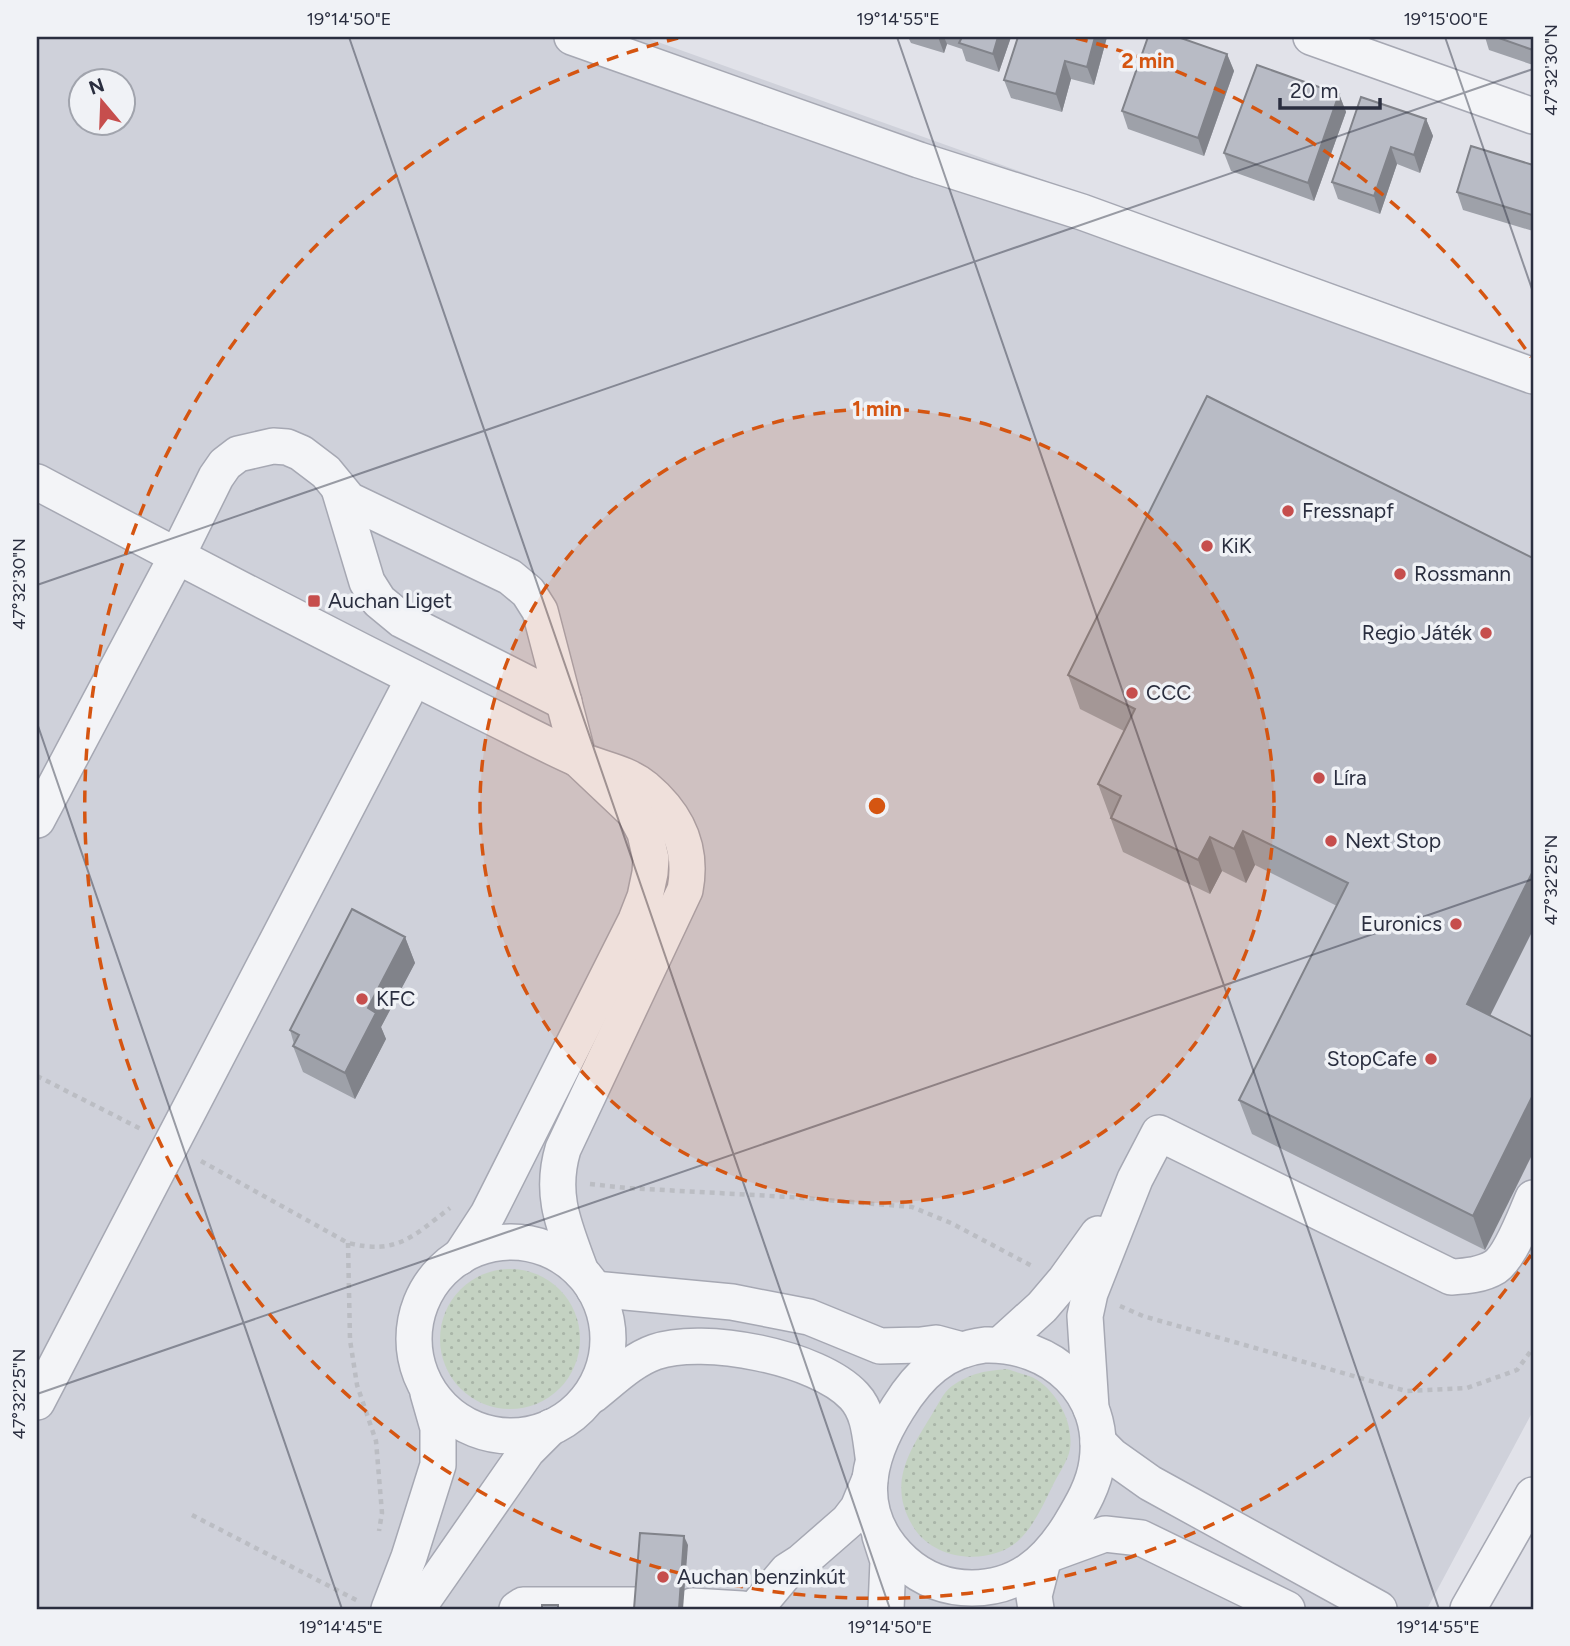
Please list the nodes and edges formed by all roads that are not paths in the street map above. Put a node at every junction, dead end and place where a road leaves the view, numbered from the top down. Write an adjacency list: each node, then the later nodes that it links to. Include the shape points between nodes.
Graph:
1 (572, 37): 4 (street, via 919,160 1082,212)
2 (1311, 37): 3 (street)
3 (1533, 116)
4 (1533, 376)
5 (37, 482): 7 (street)
6 (341, 492): 7 (street, via 313,461 287,447 238,454 216,477); 9 (street, via 368,582 379,601 402,620); 9 (street, via 349,500 510,577 528,592 540,611)
7 (177, 556): 8 (street); 11 (street)
8 (414, 678): 10 (street); 20 (street)
9 (564, 702): 10 (street)
10 (579, 760): 13 (street, via 641,824 651,859 648,886 636,920 488,1214); 14 (street, via 643,786 668,810 682,833 688,860 685,890 563,1149 556,1179 560,1214)
11 (37, 820)
12 (1533, 1198): 15 (street, via 1504,1258 1472,1275 1451,1277 1159,1133)
13 (460, 1257): 14 (street, via 487,1245 522,1243 549,1249); 18 (street, via 437,1275 418,1309 414,1348)
14 (587, 1280): 17 (street, via 808,1317 880,1346 936,1343); 19 (street, via 605,1315 608,1343 598,1380)
15 (1078, 1286): 16 (street, via 1042,1307); 21 (street)
16 (1000, 1345): 17 (street); 21 (street, via 1028,1350 1053,1363 1077,1385)
17 (962, 1350): 24 (street, via 929,1368 915,1383 886,1427)
18 (421, 1377): 22 (street, via 443,1409 476,1430 513,1436); 29 (street, via 435,1413 439,1465 410,1557)
19 (584, 1401): 22 (street); 24 (street, via 652,1352 689,1345 747,1350 810,1370 852,1394 866,1415)
20 (37, 1402)
21 (1091, 1408): 23 (street)
22 (551, 1427): 30 (street, via 527,1451)
23 (1098, 1442): 27 (street, via 1089,1491); 40 (street, via 1150,1483)
24 (872, 1468): 26 (street); 36 (street, via 858,1508 848,1521 787,1571)
25 (1533, 1495): 41 (street)
26 (874, 1516): 28 (street, via 888,1544 908,1565 932,1580); 37 (street, via 888,1562)
27 (1046, 1557): 28 (street, via 1026,1573 997,1585); 33 (street, via 1105,1534 1141,1538); 39 (street, via 1034,1596)
28 (940, 1597): 38 (street, via 981,1602)
29 (372, 1601)
30 (425, 1604)
31 (642, 1605): 34 (street, via 523,1605)
32 (692, 1606): 35 (street)
33 (1283, 1607)
34 (517, 1609)
35 (742, 1609)
36 (755, 1609)
37 (886, 1609)
38 (988, 1609)
39 (1036, 1609)
40 (1379, 1609)
41 (1468, 1609)

